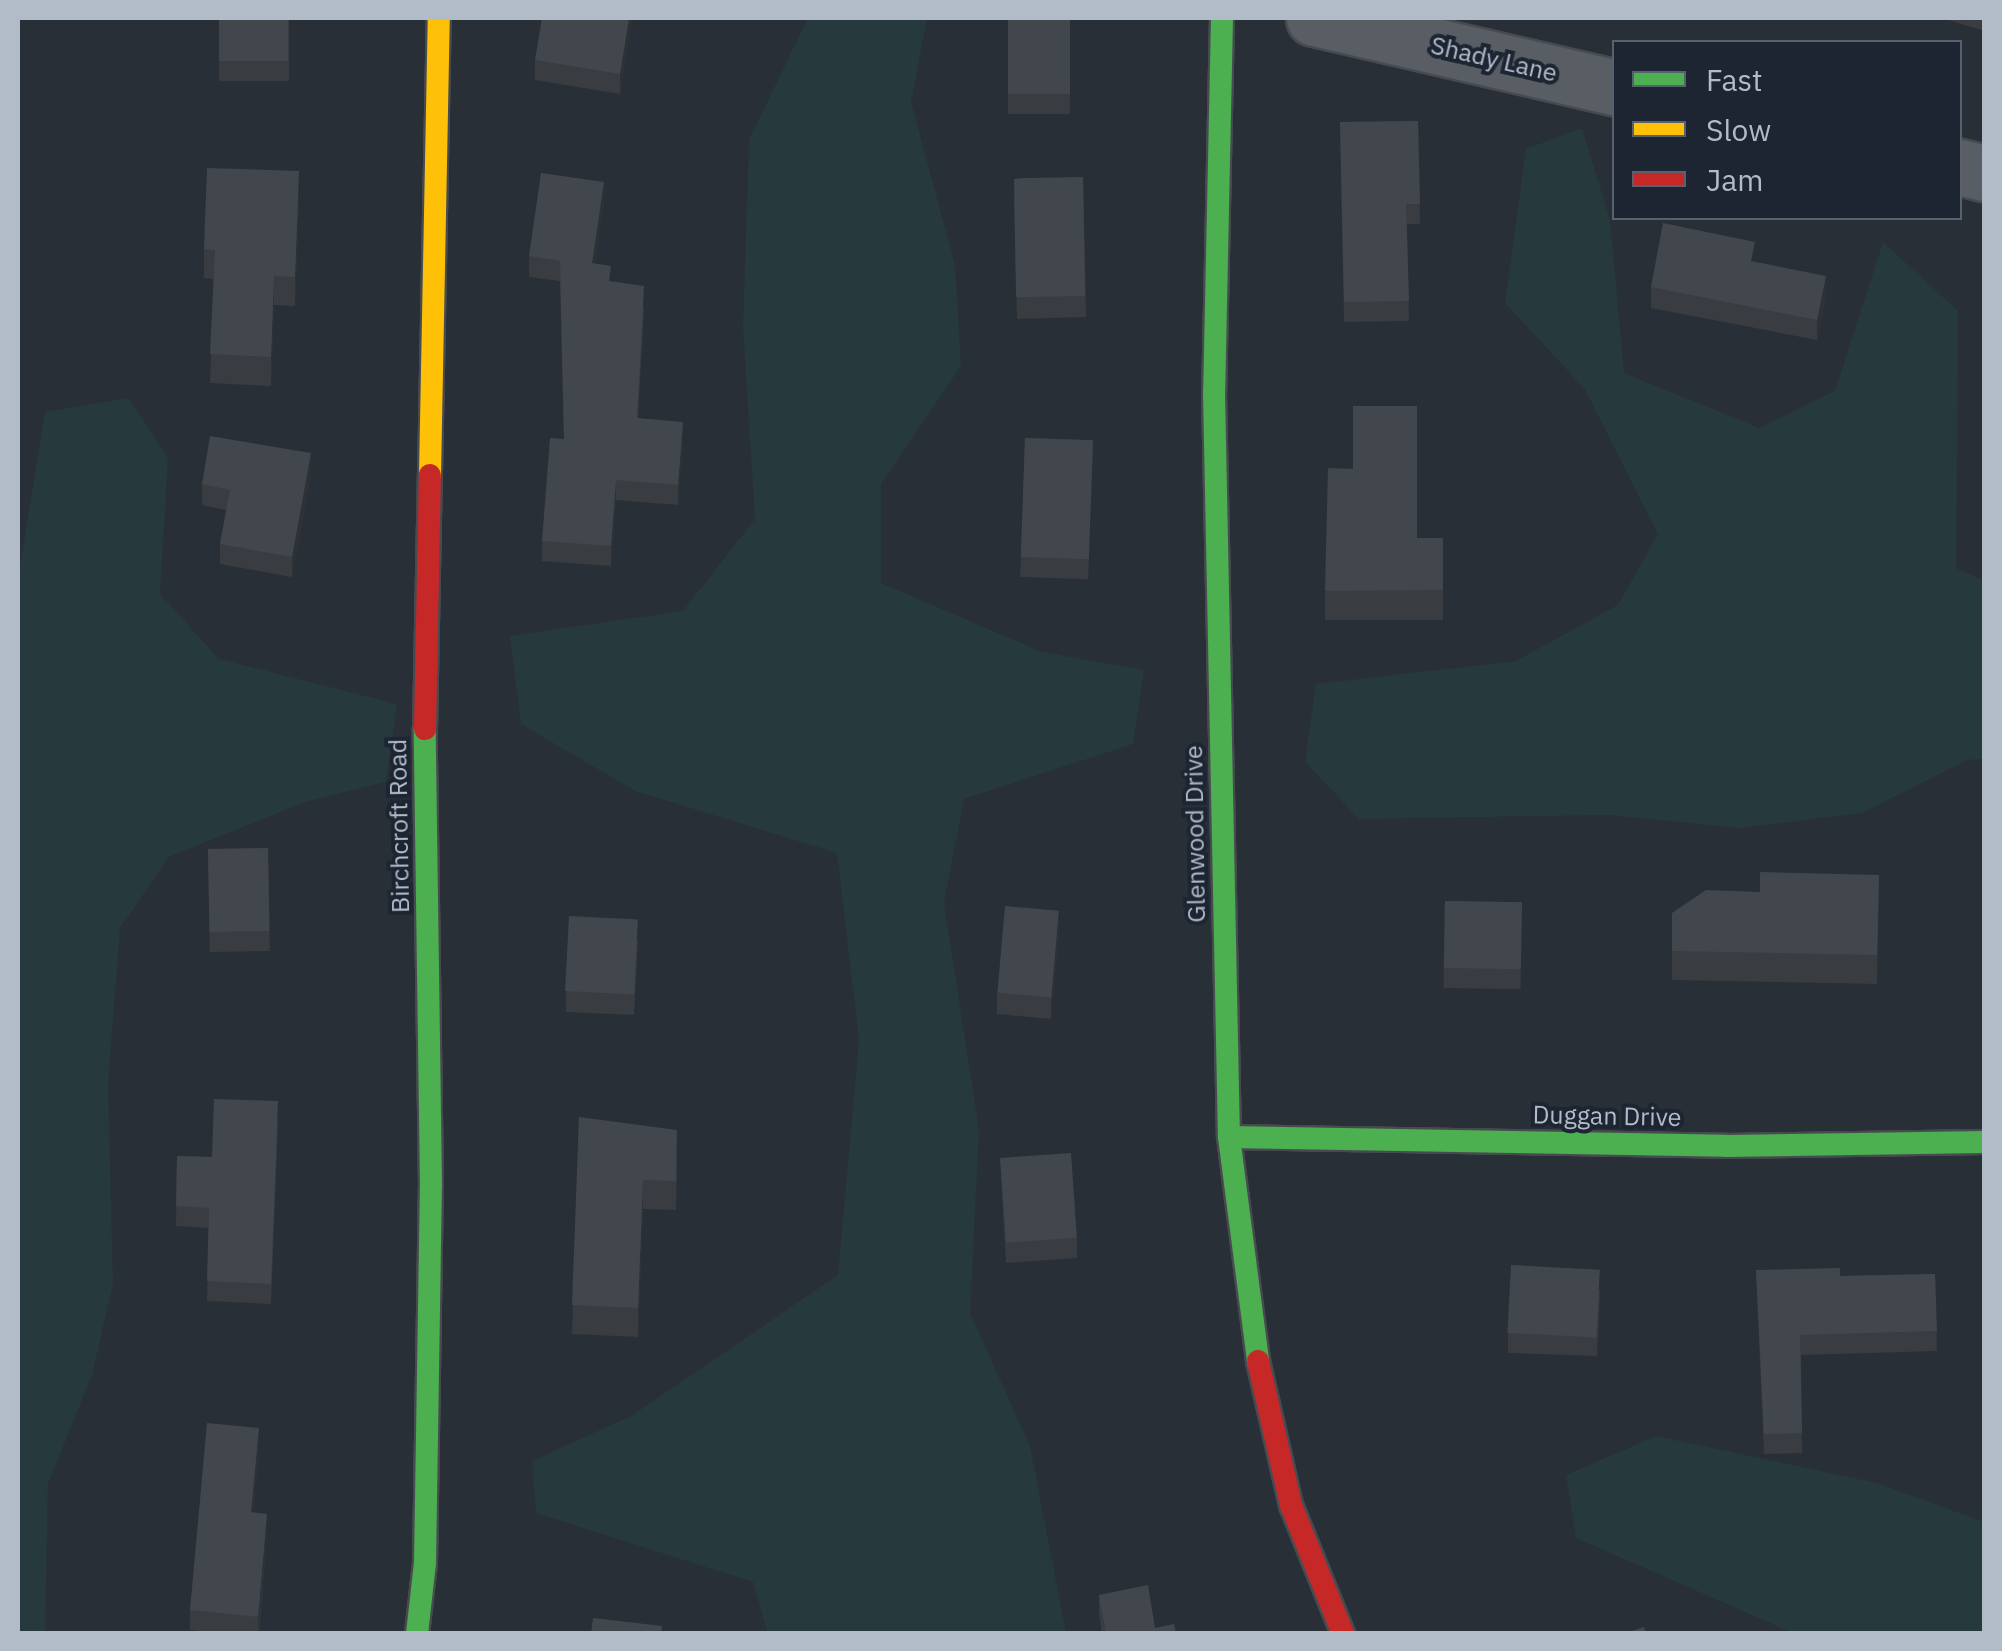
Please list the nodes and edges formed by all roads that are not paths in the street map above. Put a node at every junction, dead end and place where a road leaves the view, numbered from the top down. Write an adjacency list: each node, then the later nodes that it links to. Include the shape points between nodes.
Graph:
1 (439, 18): 7 (street, Birchcroft Road, via 425,709 430,1205 425,1563)
2 (1222, 18): 5 (street, Glenwood Drive, via 1214,392)
3 (1314, 18): 4 (street, Shady Lane)
4 (1612, 87)
5 (1229, 1137): 6 (street, Duggan Drive, via 1726,1146); 8 (street, Glenwood Drive, via 1261,1384 1291,1505)
6 (1984, 1142)
7 (418, 1634)
8 (1344, 1634)

